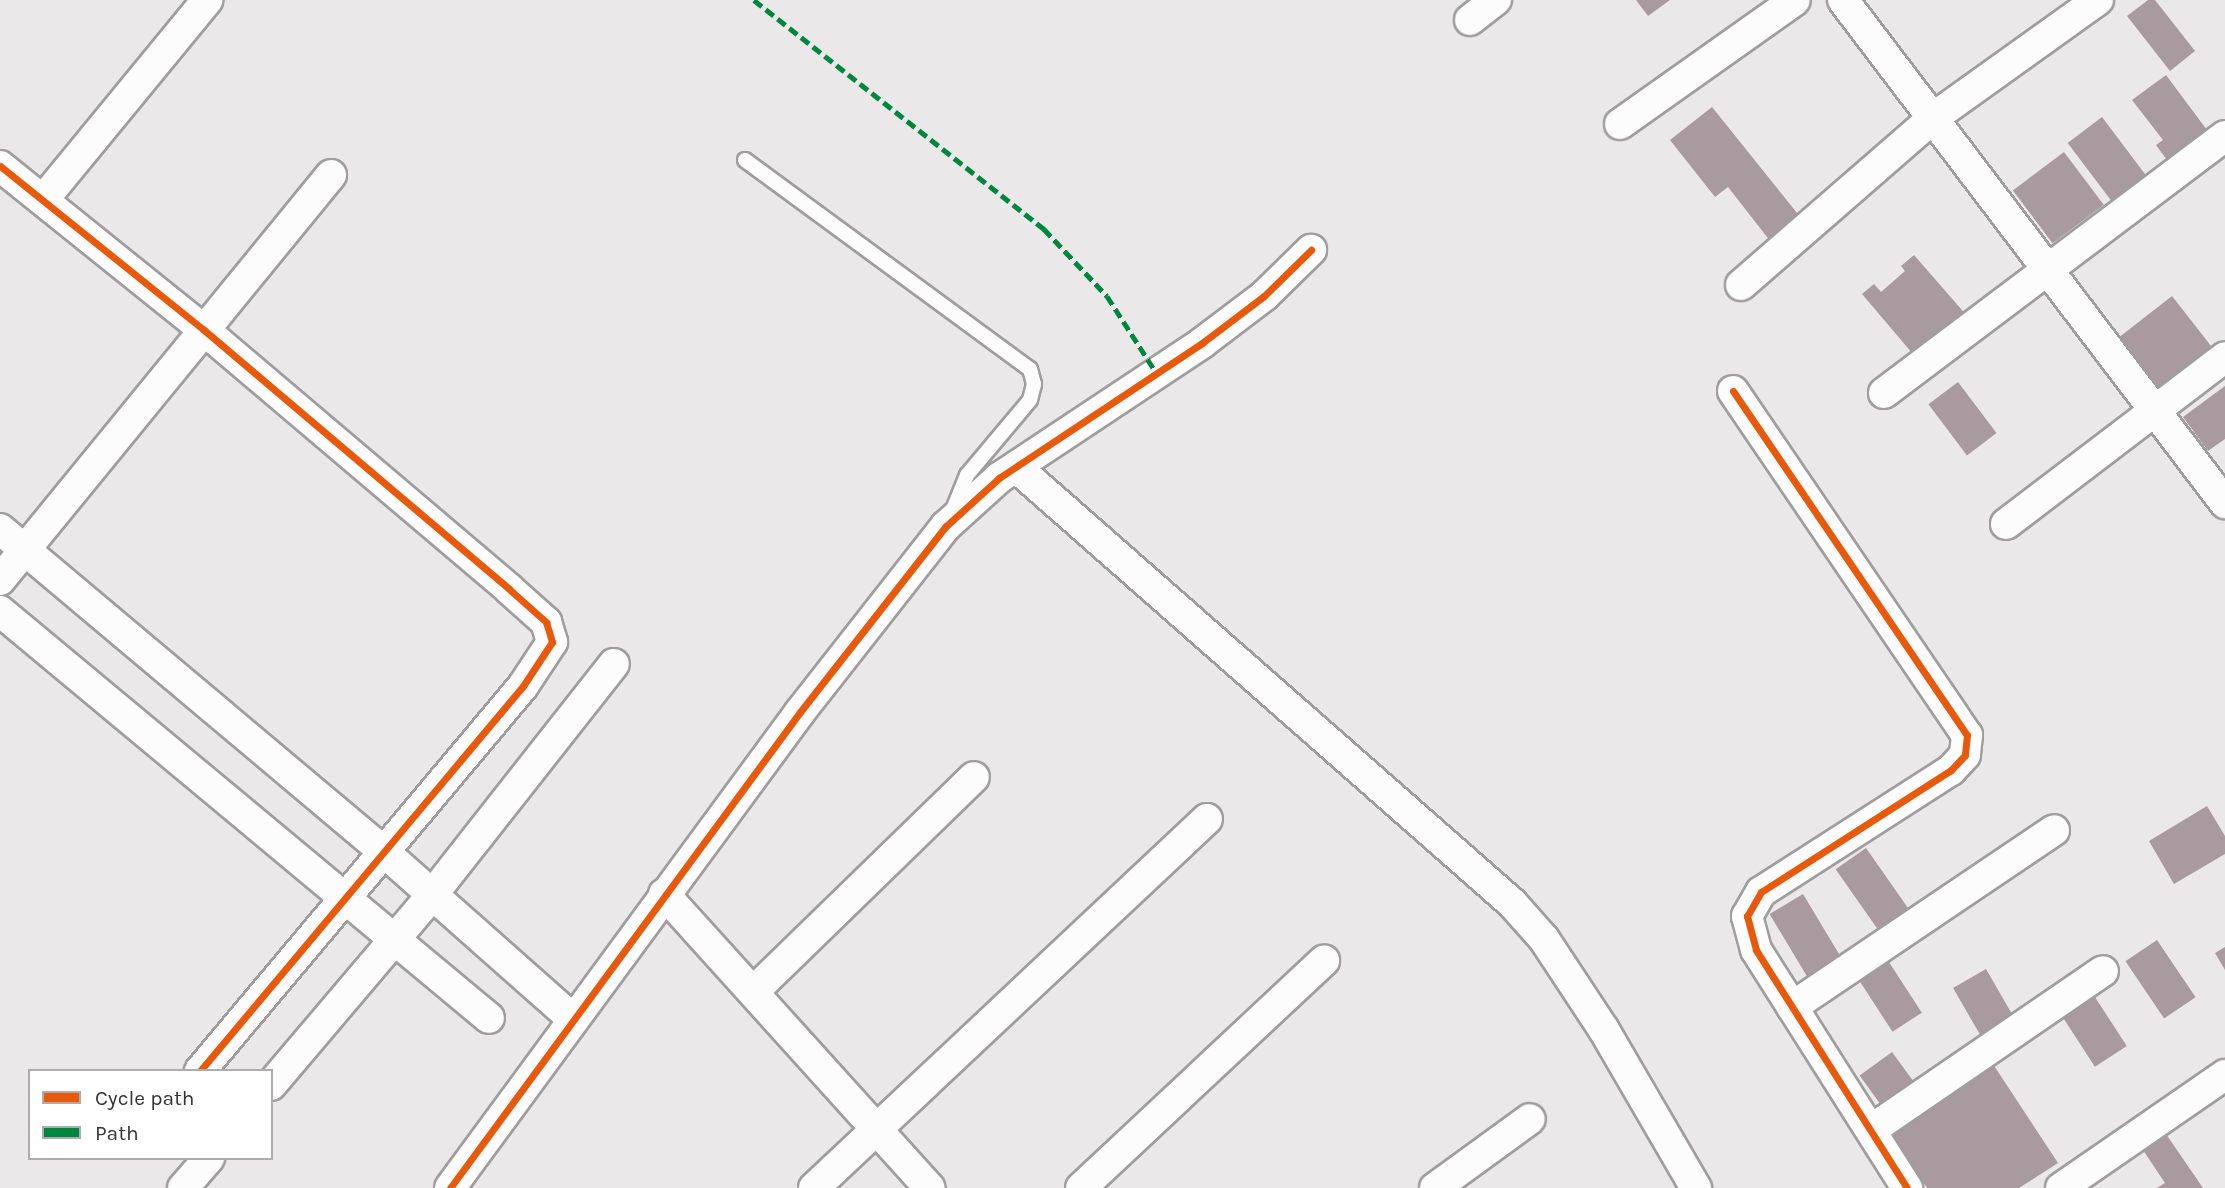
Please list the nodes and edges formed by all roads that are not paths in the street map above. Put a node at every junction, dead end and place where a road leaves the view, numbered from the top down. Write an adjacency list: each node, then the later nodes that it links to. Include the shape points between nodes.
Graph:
1 (207, 0): 13 (street)
2 (1496, 0): 6 (street)
3 (1795, 0): 8 (street)
4 (1843, 0): 7 (street)
5 (2098, 0): 7 (street)
6 (1470, 20)
7 (1933, 118): 15 (street); 16 (street)
8 (1620, 124)
9 (2225, 136): 15 (street)
10 (745, 160): 25 (lane, via 1030,369 1034,384 1030,400 967,475)
11 (0, 166): 13 (street)
12 (331, 175): 17 (street)
13 (43, 200): 17 (street)
14 (1311, 250): 22 (street, via 1264,296 1202,343)
15 (2048, 269): 20 (street); 21 (street)
16 (1741, 285)
17 (204, 330): 27 (street); 34 (street, via 546,622 552,642 523,686)
18 (2225, 356): 21 (street)
19 (1733, 391): 42 (street, via 1967,735 1965,755 1951,770 1761,892 1747,916 1756,950)
20 (1884, 393)
21 (2154, 410): 23 (street); 24 (street)
22 (1016, 467): 25 (street); 58 (street, via 1512,902 1544,939 1604,1030)
23 (2225, 503)
24 (2006, 524)
25 (946, 526): 35 (street)
26 (0, 529): 27 (street)
27 (26, 551): 28 (street); 34 (street)
28 (0, 580)
29 (0, 611): 37 (street)
30 (614, 664): 36 (street)
31 (974, 777): 41 (street)
32 (1207, 819): 49 (street)
33 (2054, 830): 42 (street)
34 (383, 852): 36 (street); 37 (street)
35 (664, 894): 41 (street); 44 (street)
36 (432, 895): 38 (street); 44 (street)
37 (343, 898): 38 (street); 45 (street)
38 (394, 940): 43 (street); 47 (street)
39 (1324, 961): 56 (street)
40 (2103, 971): 50 (street)
41 (753, 992): 49 (street)
42 (1792, 1007): 50 (street)
43 (489, 1018)
44 (572, 1018): 53 (street)
45 (202, 1069)
46 (2225, 1075): 60 (street)
47 (273, 1083)
48 (1530, 1119): 57 (street)
49 (877, 1129): 54 (street); 55 (street)
50 (1871, 1130): 59 (street)
51 (207, 1160): 52 (street)
52 (183, 1188)
53 (450, 1188)
54 (814, 1188)
55 (930, 1188)
56 (1082, 1188)
57 (1435, 1188)
58 (1696, 1188)
59 (1907, 1188)
60 (2061, 1188)

